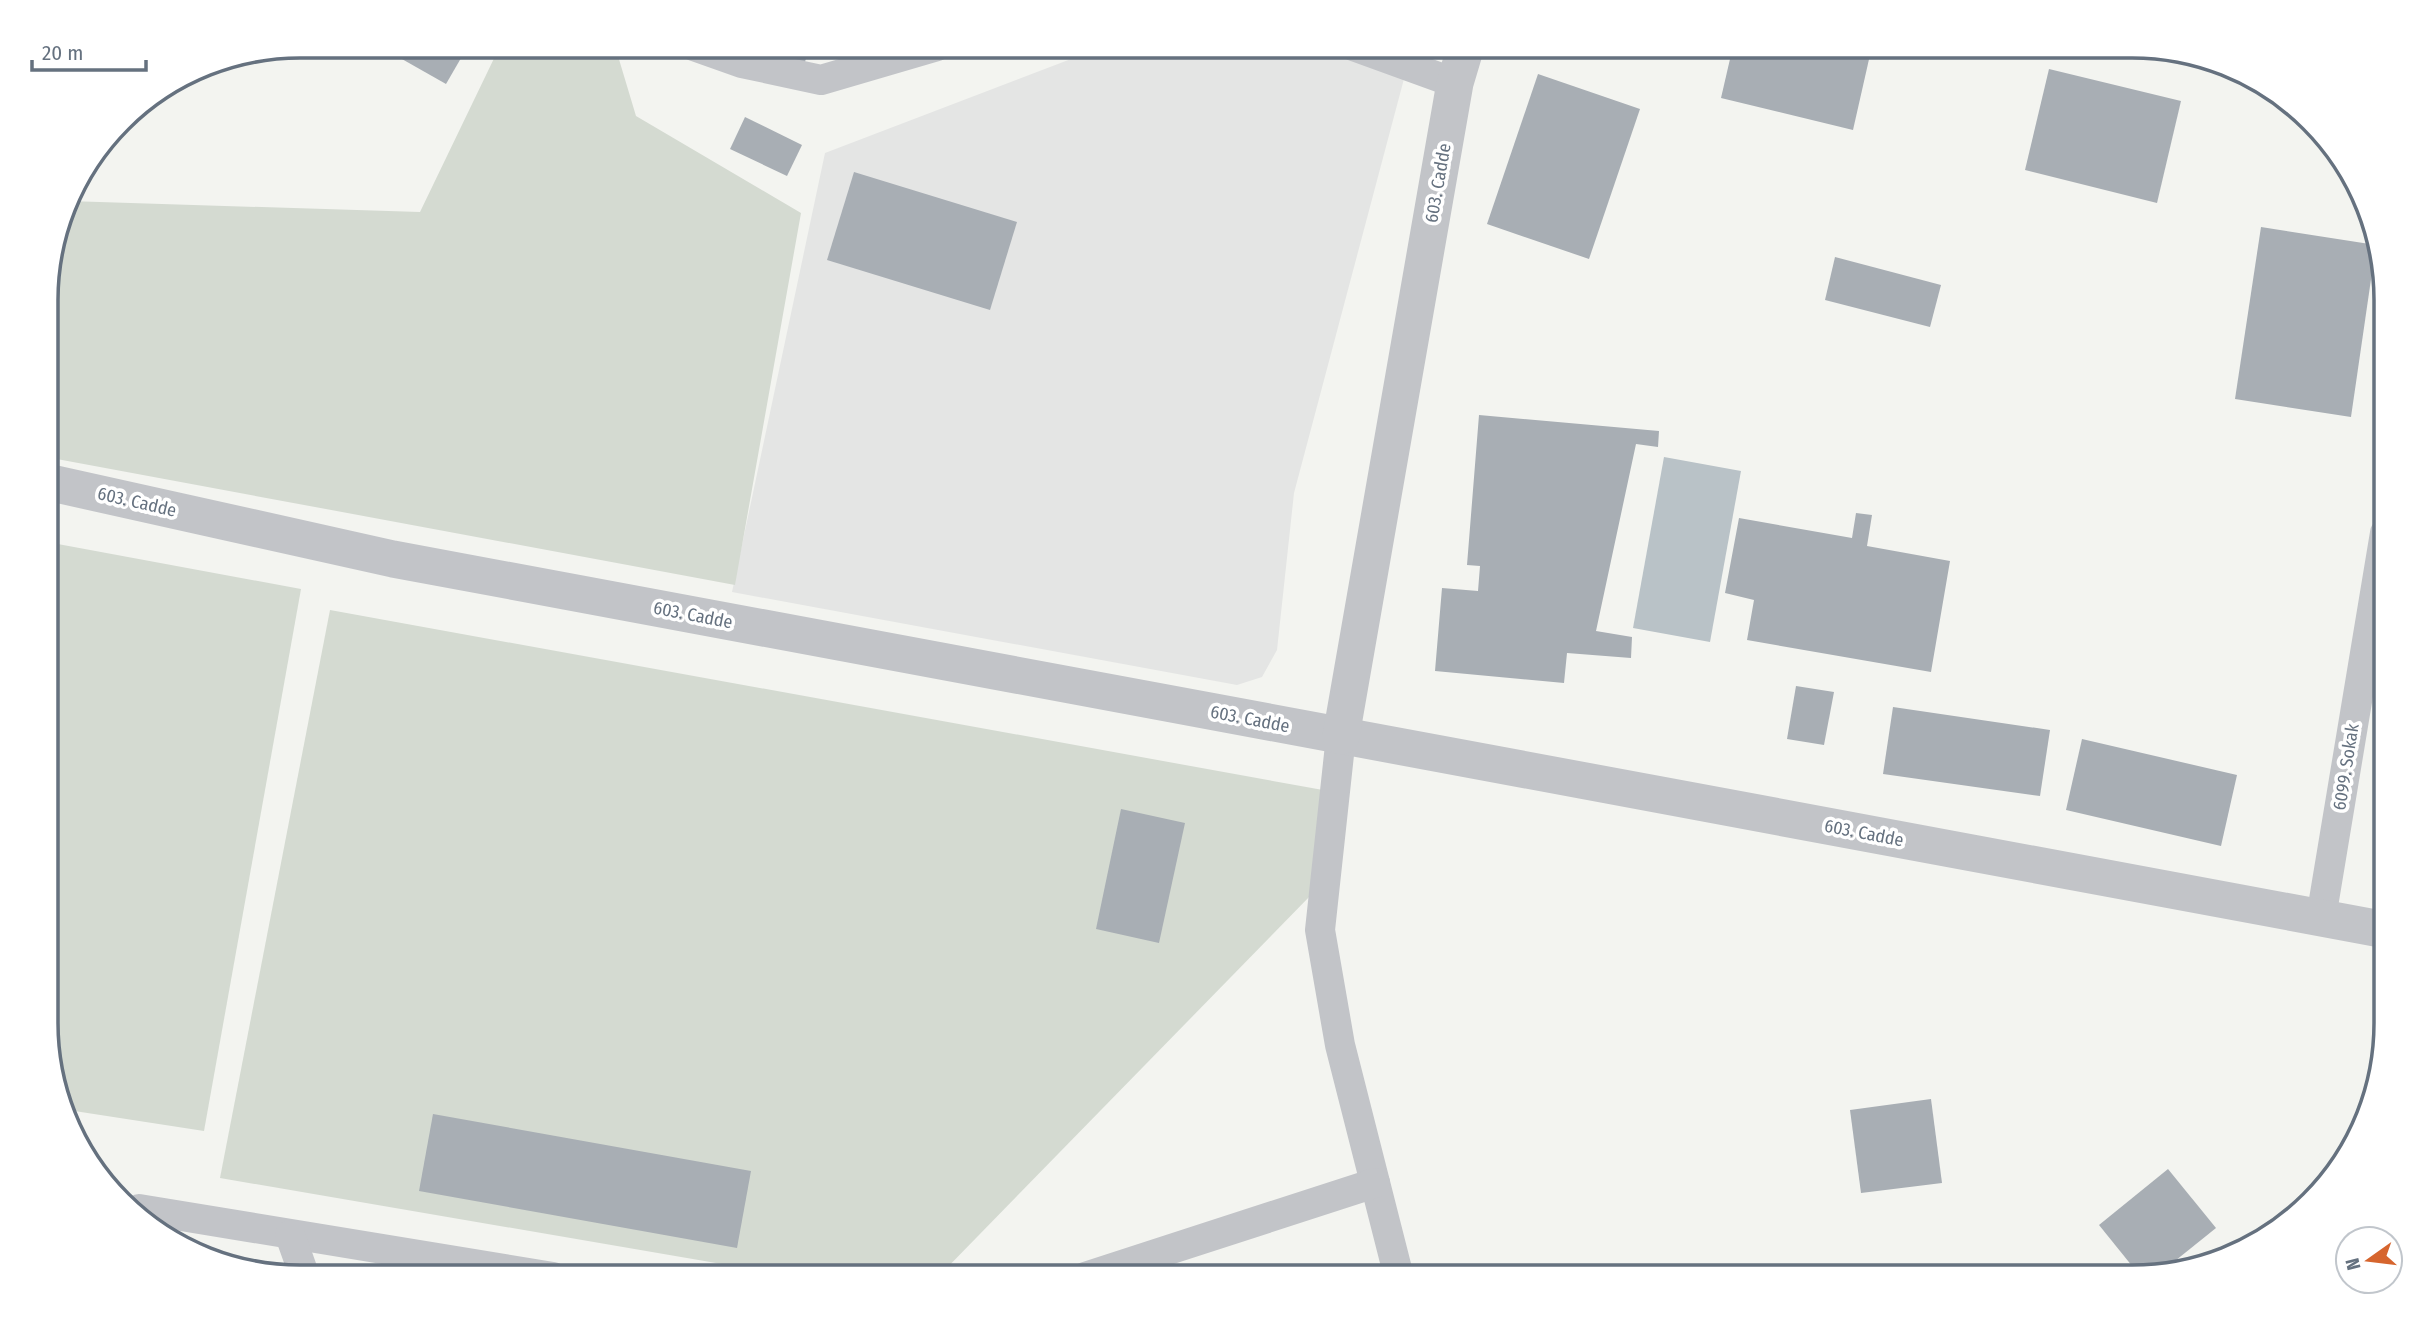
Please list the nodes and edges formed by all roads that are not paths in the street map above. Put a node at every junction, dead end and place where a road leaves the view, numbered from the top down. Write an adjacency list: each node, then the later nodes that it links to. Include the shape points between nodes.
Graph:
1 (728, 58): 2 (street, via 821,80)
2 (896, 58)
3 (1386, 58): 5 (street)
4 (1462, 58): 5 (street, 603. Cadde)
5 (1455, 83): 8 (street, 603. Cadde)
6 (58, 484): 8 (street, 603. Cadde, via 393,559)
7 (2374, 599): 9 (street, 6099. Sokak)
8 (1341, 736): 9 (street, 603. Cadde); 11 (street, via 1320,930 1340,1045)
9 (2321, 918): 10 (street, 603. Cadde)
10 (2374, 928)
11 (1375, 1183): 16 (street); 17 (street)
12 (147, 1210): 13 (street)
13 (290, 1235): 14 (street); 15 (street)
14 (300, 1265)
15 (473, 1265)
16 (1122, 1265)
17 (1396, 1265)

